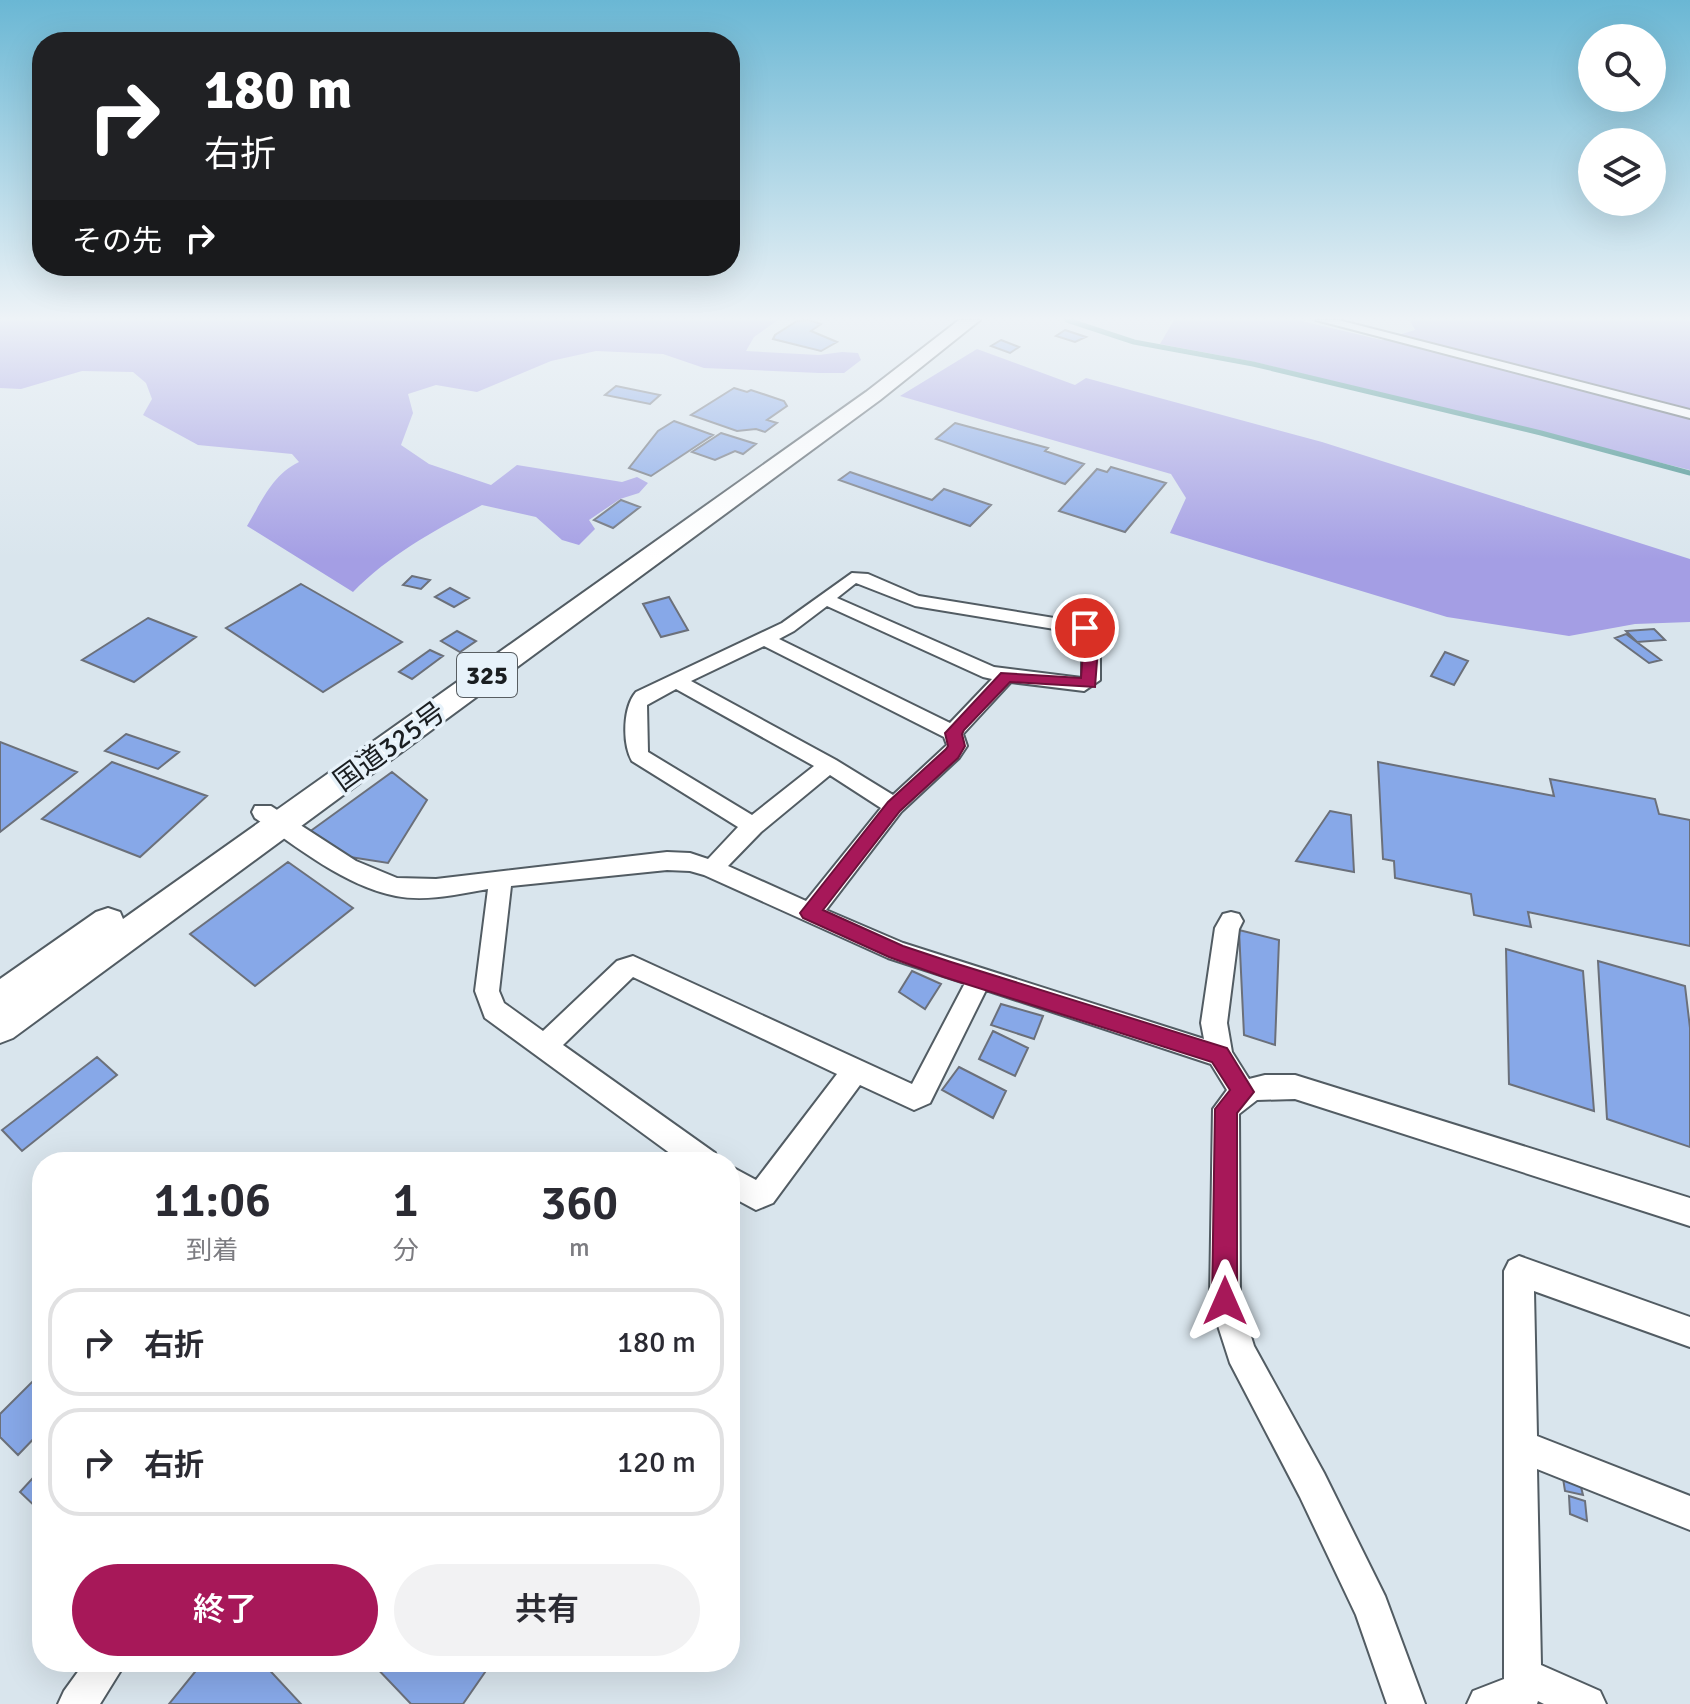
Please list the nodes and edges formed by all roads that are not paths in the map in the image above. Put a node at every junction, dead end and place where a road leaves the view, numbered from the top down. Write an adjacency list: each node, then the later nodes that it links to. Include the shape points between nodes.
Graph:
1 (844, 400): 14 (highway, 国道325号 / 325)
2 (868, 400): 14 (highway, 国道325号 / 325)
3 (1636, 400): 6 (street)
4 (1660, 400): 5 (street)
5 (1690, 407)
6 (1690, 414)
7 (826, 599): 8 (street); 9 (street); 9 (street, via 858,577 915,601 1090,631 1089,684)
8 (765, 639): 10 (street); 11 (street)
9 (1006, 676): 11 (street)
10 (676, 681): 12 (street); 15 (street, via 639,700 636,753)
11 (953, 733): 13 (street, via 957,746 952,753)
12 (829, 765): 13 (street); 15 (street)
13 (894, 806): 18 (street)
14 (272, 818): 17 (street, via 392,886 430,888); 21 (highway, 国道325号 / 325); 22 (highway, 国道325号 / 325)
15 (753, 826): 16 (street)
16 (712, 869): 17 (street, via 667,861); 18 (street)
17 (501, 878): 23 (street, via 488,1002)
18 (810, 913): 20 (street)
19 (1231, 921): 24 (street, via 1214,1023)
20 (979, 980): 24 (street); 25 (street, via 921,1094 905,1096)
21 (0, 999)
22 (0, 1027)
23 (545, 1046): 25 (street, via 633,966); 27 (street)
24 (1220, 1055): 26 (street)
25 (855, 1071): 28 (street, via 763,1193 756,1196)
26 (1243, 1092): 29 (street, via 1260,1086 1295,1087); 36 (street, via 1226,1109 1225,1301 1241,1352 1372,1609)
27 (691, 1152)
28 (740, 1187)
29 (1690, 1212)
30 (1690, 1332): 31 (street, via 1519,1271)
31 (1521, 1446): 32 (street); 34 (street)
32 (1690, 1513)
33 (101, 1672): 35 (street)
34 (1523, 1676): 37 (street, via 1523,1692); 38 (street)
35 (77, 1704)
36 (1406, 1704)
37 (1486, 1704)
38 (1587, 1704)

